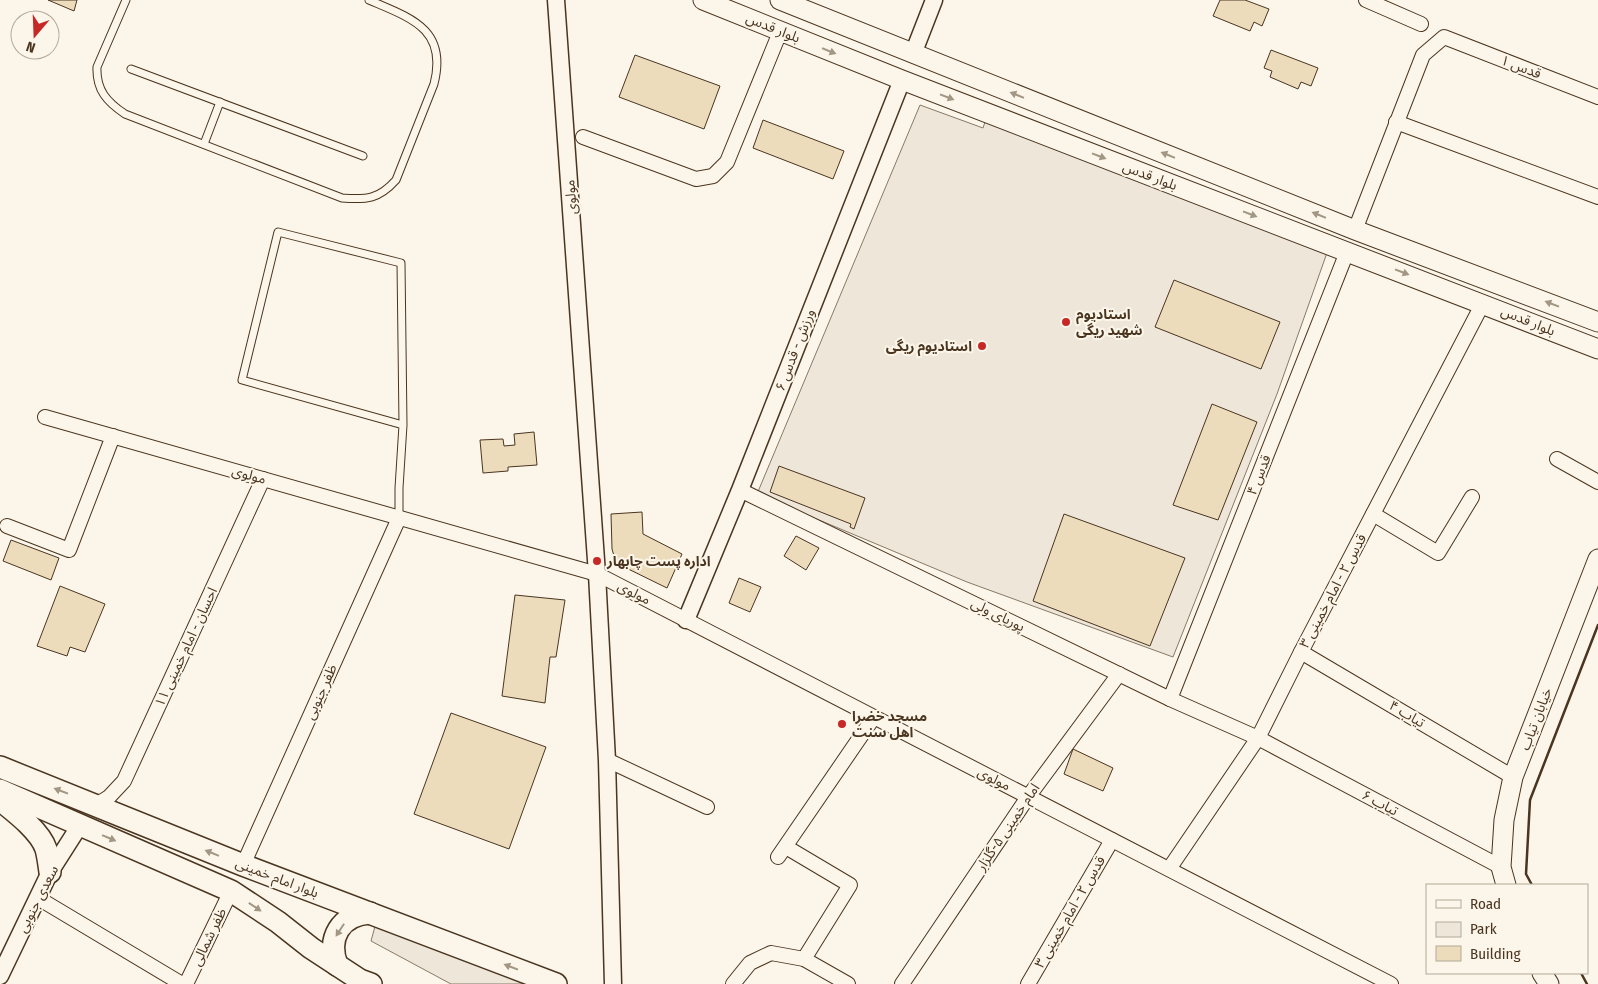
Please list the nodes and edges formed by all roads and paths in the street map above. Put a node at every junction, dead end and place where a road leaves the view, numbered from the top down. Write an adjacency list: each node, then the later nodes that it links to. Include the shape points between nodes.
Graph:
1 (126, 0): 17 (lane, via 97,67 96,79 102,93 112,106 125,114)
2 (369, 0): 17 (lane, via 415,22 434,42 438,57 434,84 396,180 387,190 362,199 342,198)
3 (556, 0): 37 (street, مولوی)
4 (703, 0): 9 (main road, بلوار قدس)
5 (780, 0): 10 (main road, بلوار قدس)
6 (934, 0): 10 (street)
7 (1366, 0): 8 (street)
8 (1421, 24)
9 (780, 32): 12 (main road, بلوار قدس, one-way to 12); 16 (street, via 727,162 713,176 696,179)
10 (913, 54): 12 (main road); 20 (main road, بلوار قدس, one-way to 10)
11 (131, 69): 14 (lane)
12 (902, 80): 21 (main road, بلوار قدس, one-way to 21); 31 (street, ورزش - قدس ۶)
13 (1598, 97): 15 (street, قدس ۱, via 1444,37 1424,55)
14 (220, 102): 17 (lane); 18 (lane)
15 (1396, 122): 19 (street); 20 (street)
16 (584, 138)
17 (204, 144)
18 (363, 156)
19 (1598, 197)
20 (1355, 230): 21 (main road); 23 (main road, بلوار قدس, one-way to 20)
21 (1347, 252): 22 (main road, بلوار قدس, one-way to 22); 41 (street, قدس ۴)
22 (1484, 303): 24 (main road, بلوار قدس); 33 (street, قدس ۲ - امام خمینی ۳)
23 (1598, 322)
24 (1598, 349)
25 (46, 417): 27 (street, مولوی)
26 (403, 425): 26 (lane, via 401,263 278,232 242,380); 34 (lane)
27 (112, 436): 29 (street, مولوی); 35 (street, via 69,550)
28 (1557, 459): 30 (street)
29 (264, 479): 34 (street, مولوی); 50 (street, احسان - امام خمینی ۱۱, via 124,781)
30 (1598, 482)
31 (740, 490): 38 (street, ورزش - قدس ۶); 40 (street, پوریای ولی)
32 (1472, 497): 33 (street, via 1438,553)
33 (1373, 514): 39 (street, قدس ۲ - امام خمینی ۳)
34 (400, 518): 37 (street, مولوی); 54 (street, ظفر جنوبی)
35 (7, 526)
36 (1598, 559): 46 (main road, خیابان تیاب)
37 (597, 574): 38 (street, مولوی); 44 (street, مولوی)
38 (686, 620): 42 (street, مولوی)
39 (1301, 652): 43 (street, قدس ۲ - امام خمینی ۳); 46 (street, تیاب ۴)
40 (1119, 674): 41 (street, پوریای ولی); 48 (street, امام خمینی ۵-گلزار)
41 (1170, 699): 43 (street, پوریای ولی)
42 (874, 717): 48 (street, مولوی); 62 (street, via 782,852 850,885)
43 (1258, 738): 55 (street, تیاب ۶); 56 (street, قدس ۲ - امام خمینی ۳)
44 (607, 760): 51 (street); 69 (street, مولوی)
45 (0, 767): 50 (main road, بلوار امام خمینی, one-way to 45)
46 (1513, 777): 55 (main road, خیابان تیاب, via 1504,820)
47 (0, 790): 52 (main road, بلوار امام خمینی)
48 (1028, 797): 53 (street, مولوی); 72 (street, امام خمینی ۵-گلزار)
49 (0, 800): 57 (main road, via 39,837 46,848)
50 (96, 805): 52 (main road); 54 (main road, بلوار امام خمینی, one-way to 50)
51 (707, 806)
52 (80, 825): 57 (street, سعدی جنوبی); 59 (main road, بلوار امام خمینی, one-way to 59)
53 (1112, 840): 56 (street, مولوی); 73 (street, قدس ۲ - امام خمینی ۳)
54 (243, 866): 59 (main road); 61 (main road, بلوار امام خمینی)
55 (1501, 867): 58 (main road, خیابان تیاب)
56 (1169, 870): 74 (street, مولوی)
57 (50, 872): 60 (street, سعدی جنوبی)
58 (1506, 884)
59 (231, 891): 63 (main road, بلوار امام خمینی, one-way to 63); 67 (street, ظفر شمالی)
60 (38, 898): 64 (street, سعدی جنوبی); 66 (street)
61 (370, 913): 63 (main road, one-way to 63, via 355,916 338,931 333,948); 68 (main road, بلوار امام خمینی, one-way to 61)
62 (804, 959): 70 (street, via 770,953 750,963); 71 (street)
63 (337, 965): 65 (main road, بلوار امام خمینی)
64 (0, 976)
65 (363, 983)
66 (182, 984)
67 (186, 984)
68 (556, 984)
69 (612, 984)
70 (733, 984)
71 (848, 984)
72 (902, 984)
73 (1028, 984)
74 (1390, 984)

